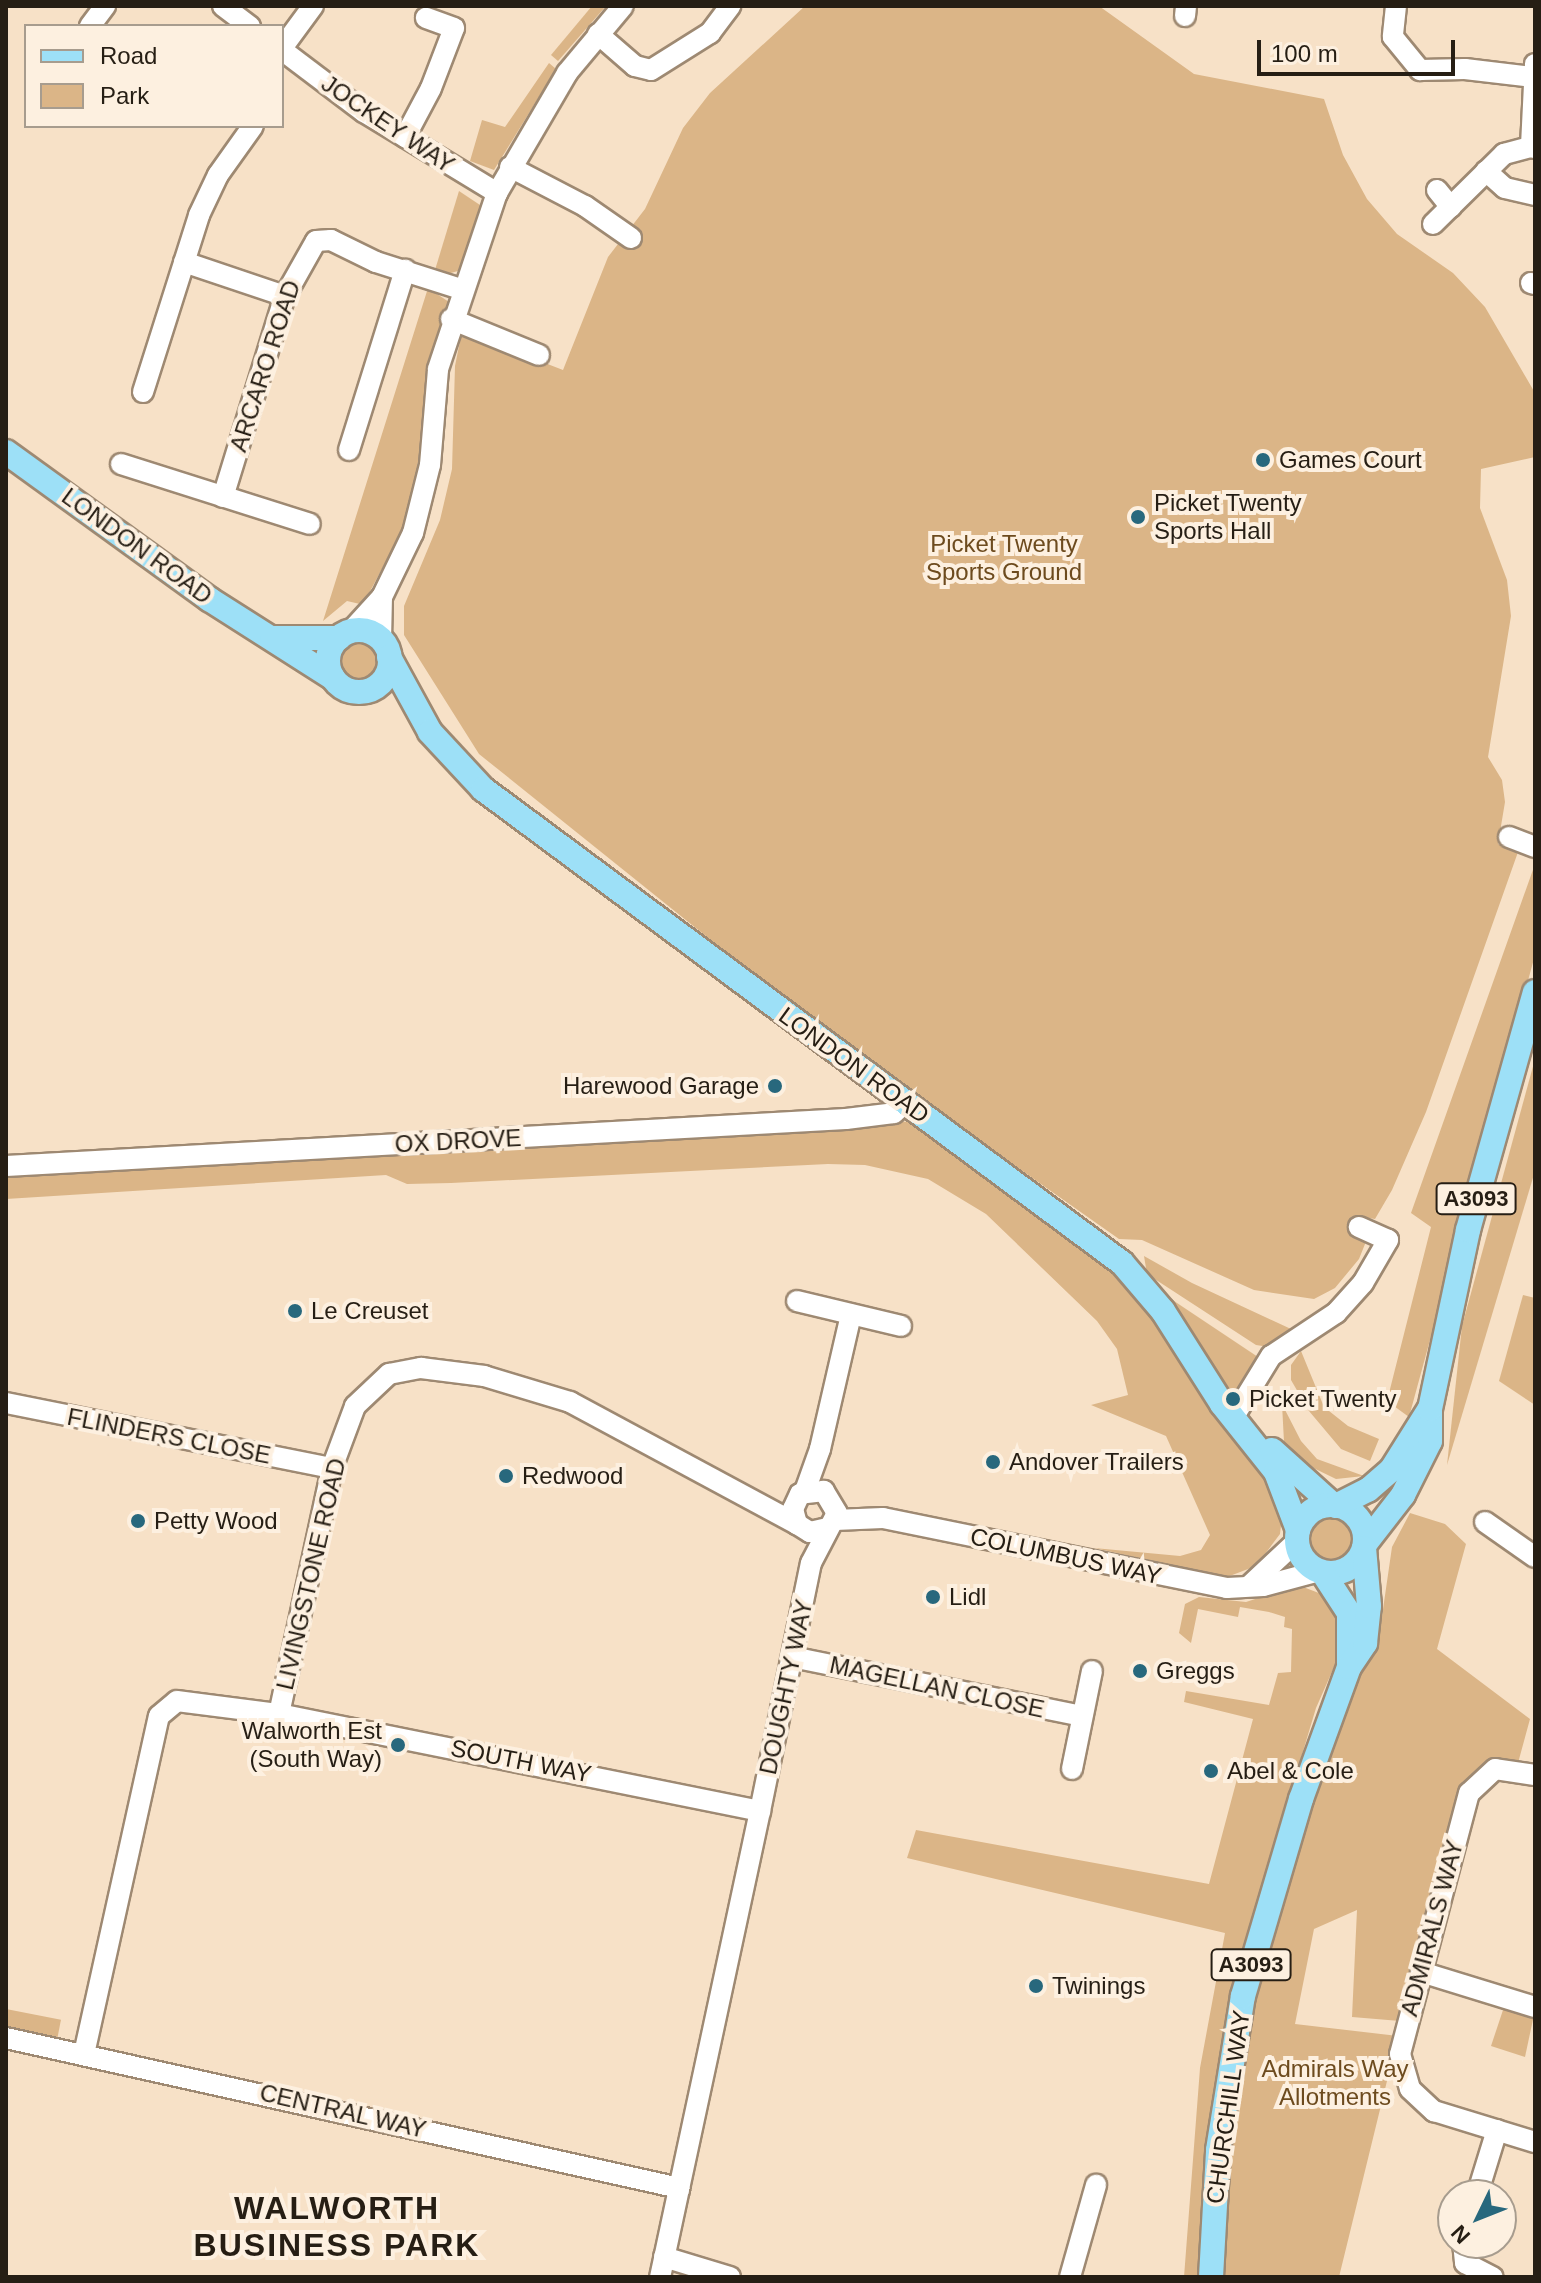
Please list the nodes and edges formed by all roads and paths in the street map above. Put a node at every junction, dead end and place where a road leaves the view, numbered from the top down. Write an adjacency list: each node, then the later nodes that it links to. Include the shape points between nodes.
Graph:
1 (105, 6): 8 (street)
2 (223, 6): 9 (street)
3 (313, 6): 11 (street, JOCKEY WAY)
4 (623, 6): 10 (street)
5 (730, 6): 10 (street, via 710,33 651,70 635,66)
6 (1396, 6): 13 (street, via 1394,42 1420,70)
7 (426, 18): 15 (street, via 454,28)
8 (92, 24)
9 (247, 24)
10 (598, 34): 17 (street, via 567,73)
11 (284, 46)
12 (284, 50): 15 (street, JOCKEY WAY)
13 (1533, 70): 16 (street)
14 (252, 128): 25 (street, via 213,184)
15 (405, 137): 20 (street, JOCKEY WAY)
16 (1533, 147): 18 (street, via 1509,151)
17 (510, 167): 20 (street); 24 (street, via 585,206)
18 (1486, 171): 21 (street, via 1505,188); 22 (street)
19 (1437, 190): 22 (street)
20 (497, 193): 27 (street)
21 (1535, 195)
22 (1451, 207): 23 (street)
23 (1433, 224)
24 (631, 238)
25 (184, 262): 28 (street); 31 (street)
26 (405, 270): 27 (street, ARCARO ROAD); 28 (street, ARCARO ROAD, via 320,238); 32 (street)
27 (461, 289): 29 (street)
28 (285, 296): 35 (street, ARCARO ROAD)
29 (451, 319): 30 (street); 37 (street, via 438,369 424,495 406,550)
30 (539, 355)
31 (143, 392)
32 (349, 450)
33 (6, 452): 39 (main road, LONDON ROAD)
34 (121, 464): 35 (street)
35 (223, 497): 36 (street)
36 (310, 524)
37 (382, 597): 38 (street); 40 (street)
38 (344, 635): 39 (main road); 40 (main road, via 367,632); 41 (main road, via 329,653)
39 (270, 637): 41 (main road, LONDON ROAD)
40 (385, 649): 42 (main road, via 385,678); 43 (main road, LONDON ROAD)
41 (333, 678): 42 (main road, LONDON ROAD, via 349,691)
42 (369, 691): 43 (main road, LONDON ROAD)
43 (421, 718): 47 (main road, LONDON ROAD, via 483,789)
44 (1509, 837): 45 (street)
45 (1535, 847)
46 (1535, 992): 54 (main road, A3093, via 1468,1230)
47 (905, 1103): 48 (street, OX DROVE, via 894,1113 846,1119); 55 (main road, LONDON ROAD, via 1122,1263 1163,1311)
48 (6, 1166)
49 (1359, 1227): 55 (street, via 1388,1240 1363,1283 1336,1313 1271,1356)
50 (797, 1301): 51 (street)
51 (851, 1315): 52 (street); 58 (street, DOUGHTY WAY, via 820,1449)
52 (901, 1326)
53 (6, 1403): 57 (street, FLINDERS CLOSE)
54 (1430, 1409): 60 (main road, A3093, via 1392,1469 1368,1490); 64 (main road, A3093, via 1424,1456 1397,1505)
55 (1233, 1418): 56 (main road, LONDON ROAD)
56 (1255, 1442): 60 (main road, LONDON ROAD, via 1271,1449); 63 (main road, LONDON ROAD, via 1281,1481)
57 (332, 1468): 59 (street, LIVINGSTONE ROAD, via 355,1406 376,1382 406,1369 439,1370 484,1376 591,1411); 72 (street, LIVINGSTONE ROAD)
58 (820, 1505): 59 (street); 62 (street); 62 (street, DOUGHTY WAY); 66 (street, DOUGHTY WAY); 68 (street, COLUMBUS WAY, via 1174,1579 1227,1588)
59 (759, 1506): 62 (street, LIVINGSTONE ROAD)
60 (1335, 1506): 63 (main road, via 1313,1510); 64 (main road, via 1358,1519)
61 (1485, 1522): 65 (street)
62 (801, 1527): 66 (street, DOUGHTY WAY)
63 (1297, 1536): 67 (main road, via 1303,1560); 68 (street)
64 (1364, 1546): 67 (main road, via 1348,1569); 70 (main road, CHURCHILL WAY / A3093, via 1368,1632)
65 (1535, 1557)
66 (811, 1563): 69 (street, DOUGHTY WAY)
67 (1321, 1572): 68 (street, COLUMBUS WAY); 70 (main road, CHURCHILL WAY / A3093, via 1349,1613)
68 (1249, 1586)
69 (792, 1657): 73 (street, MAGELLAN CLOSE); 76 (street, DOUGHTY WAY)
70 (1349, 1667): 90 (main road, CHURCHILL WAY / A3093, via 1278,1868 1243,1996 1218,2150)
71 (1092, 1671): 73 (street)
72 (279, 1714): 76 (street, SOUTH WAY); 80 (street, SOUTH WAY, via 188,1700 167,1706 159,1716)
73 (1082, 1716): 74 (street)
74 (1072, 1769)
75 (1535, 1775): 77 (street, ADMIRALS WAY, via 1495,1769 1471,1789)
76 (760, 1811): 85 (street)
77 (1421, 1972): 78 (street); 81 (street, ADMIRALS WAY, via 1402,2041 1405,2079 1434,2111)
78 (1535, 2007)
79 (6, 2038): 80 (street, CENTRAL WAY)
80 (84, 2054): 85 (street, CENTRAL WAY)
81 (1497, 2130): 82 (street, ADMIRALS WAY); 83 (street)
82 (1535, 2142)
83 (1482, 2179)
84 (1096, 2185): 89 (street)
85 (679, 2188): 87 (street)
86 (1465, 2259): 91 (street)
87 (662, 2267): 88 (street)
88 (730, 2277)
89 (1070, 2277)
90 (1211, 2277)
91 (1493, 2277)

